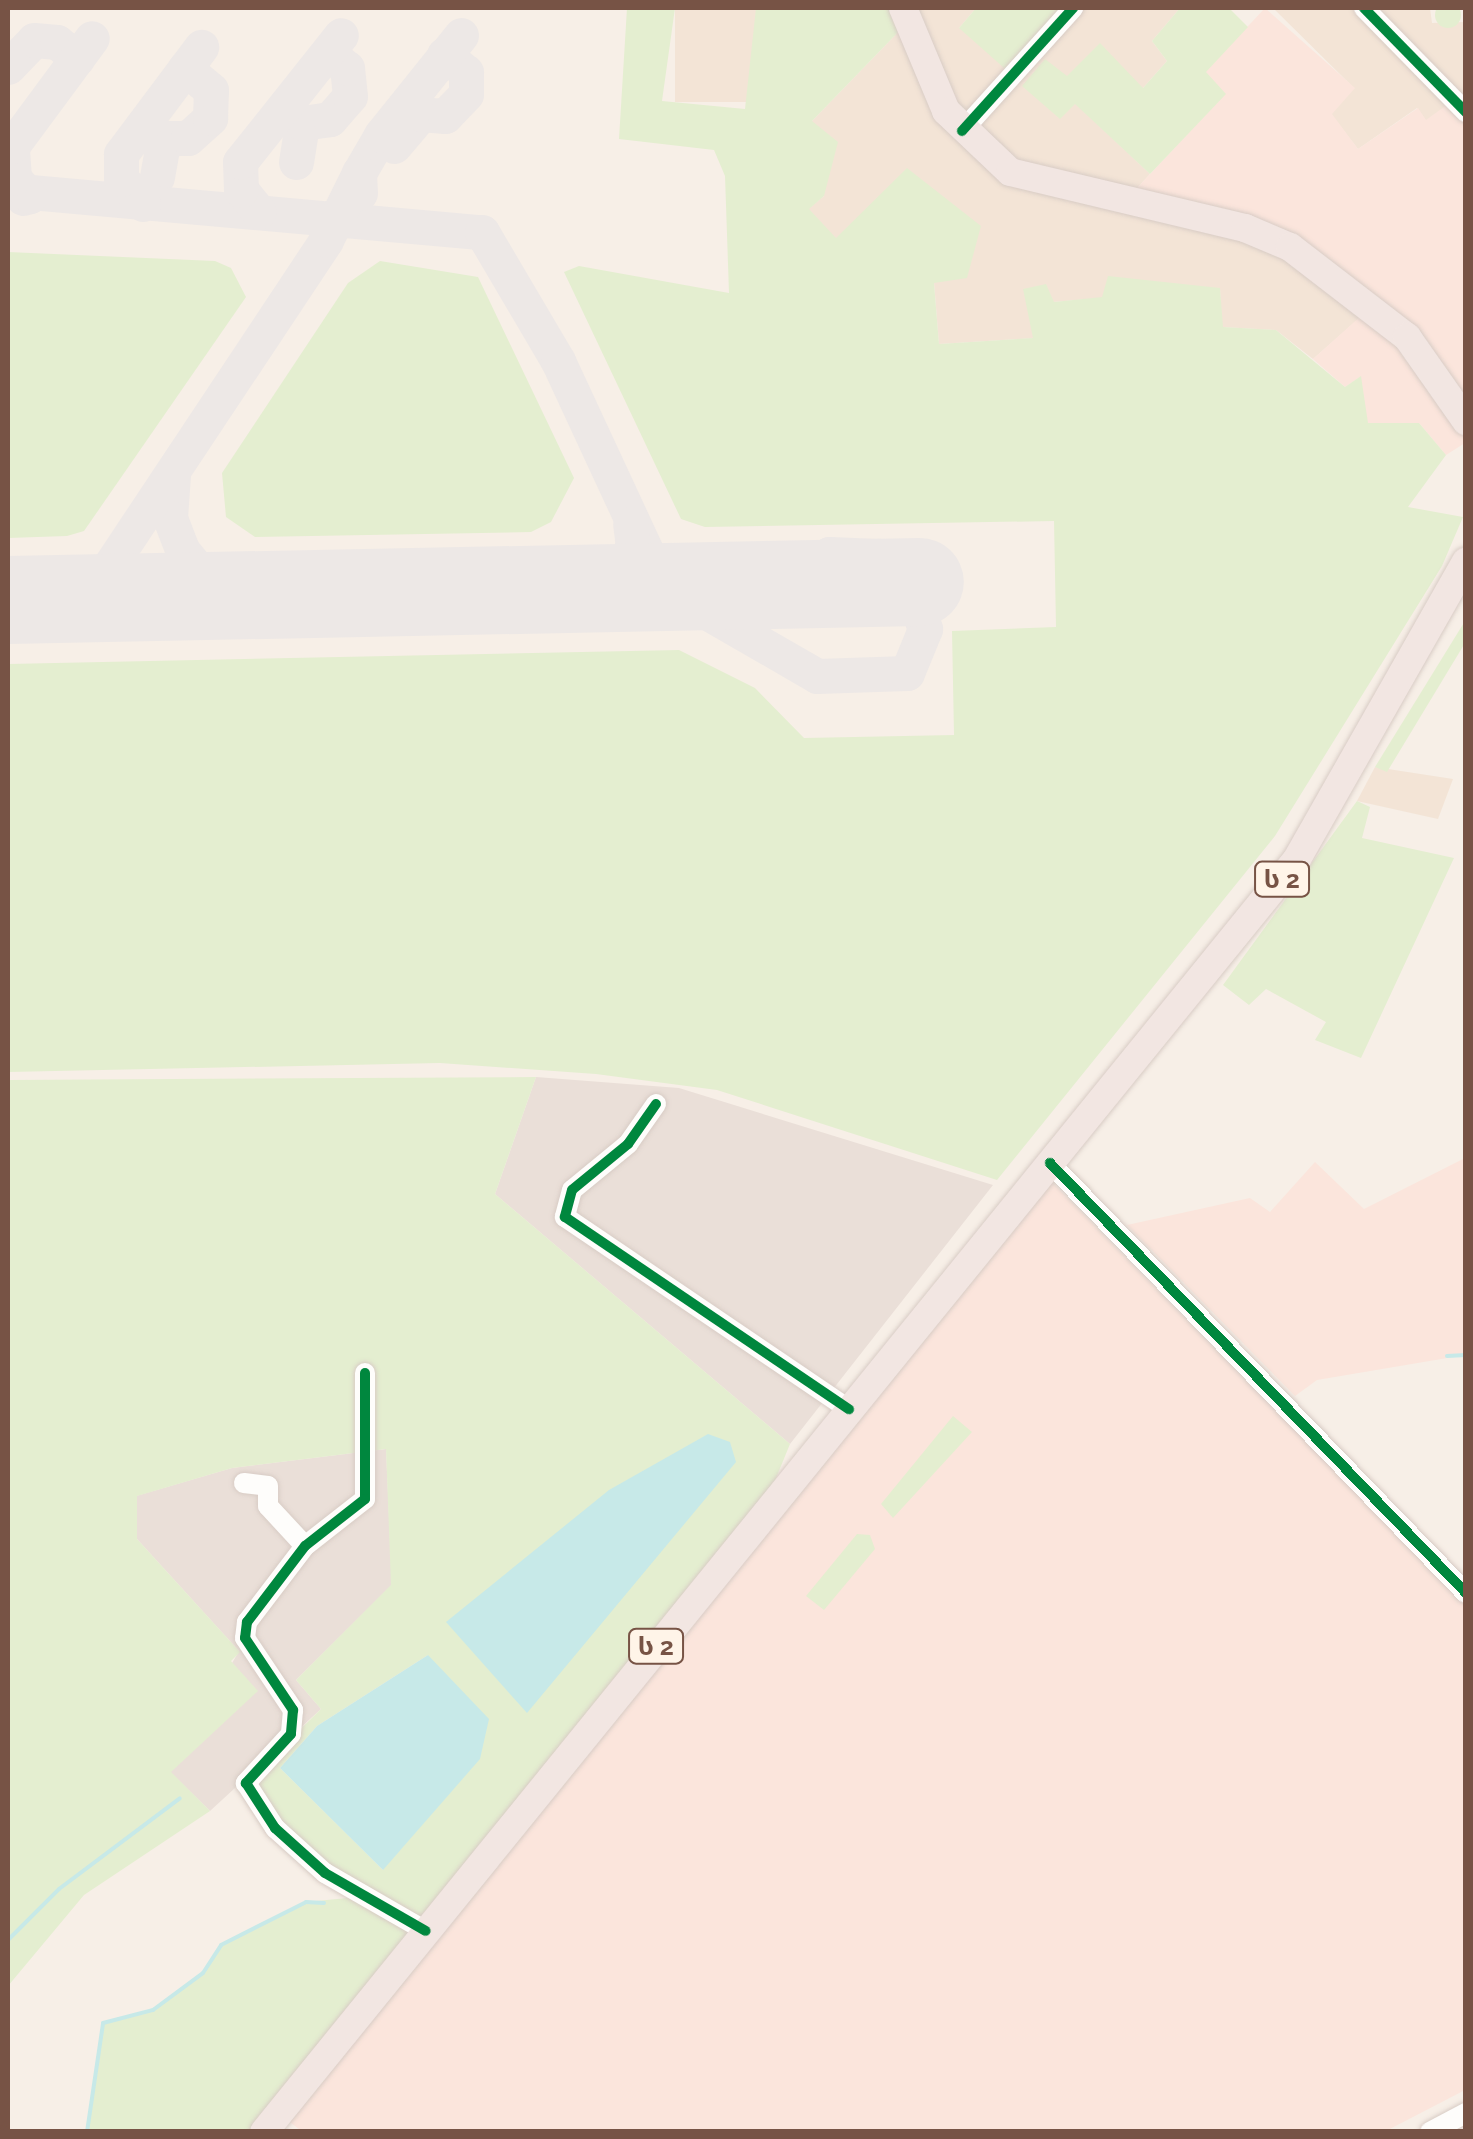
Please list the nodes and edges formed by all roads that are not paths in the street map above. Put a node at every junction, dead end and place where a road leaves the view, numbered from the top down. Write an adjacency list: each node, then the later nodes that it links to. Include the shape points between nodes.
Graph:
1 (903, 8): 5 (highway, via 916,55)
2 (1073, 8): 5 (street)
3 (1364, 8): 4 (street)
4 (1466, 112)
5 (962, 130): 6 (highway, via 1041,186 1245,228 1290,247 1407,338)
6 (1466, 421)
7 (1466, 562): 9 (highway, ს 2, via 1298,859)
8 (656, 1104): 11 (street, via 628,1144 572,1190 565,1217)
9 (1050, 1164): 11 (highway, ს 2); 14 (street)
10 (365, 1373): 13 (street, via 365,1499)
11 (848, 1409): 15 (highway, ს 2)
12 (244, 1483): 13 (street, via 268,1486 268,1506)
13 (305, 1546): 15 (street, via 247,1622 245,1638 294,1710 291,1734 246,1784 276,1828 325,1873)
14 (1466, 1594)
15 (426, 1931): 17 (highway, ს 2)
16 (1466, 2113): 18 (street)
17 (264, 2132)
18 (1430, 2132)

